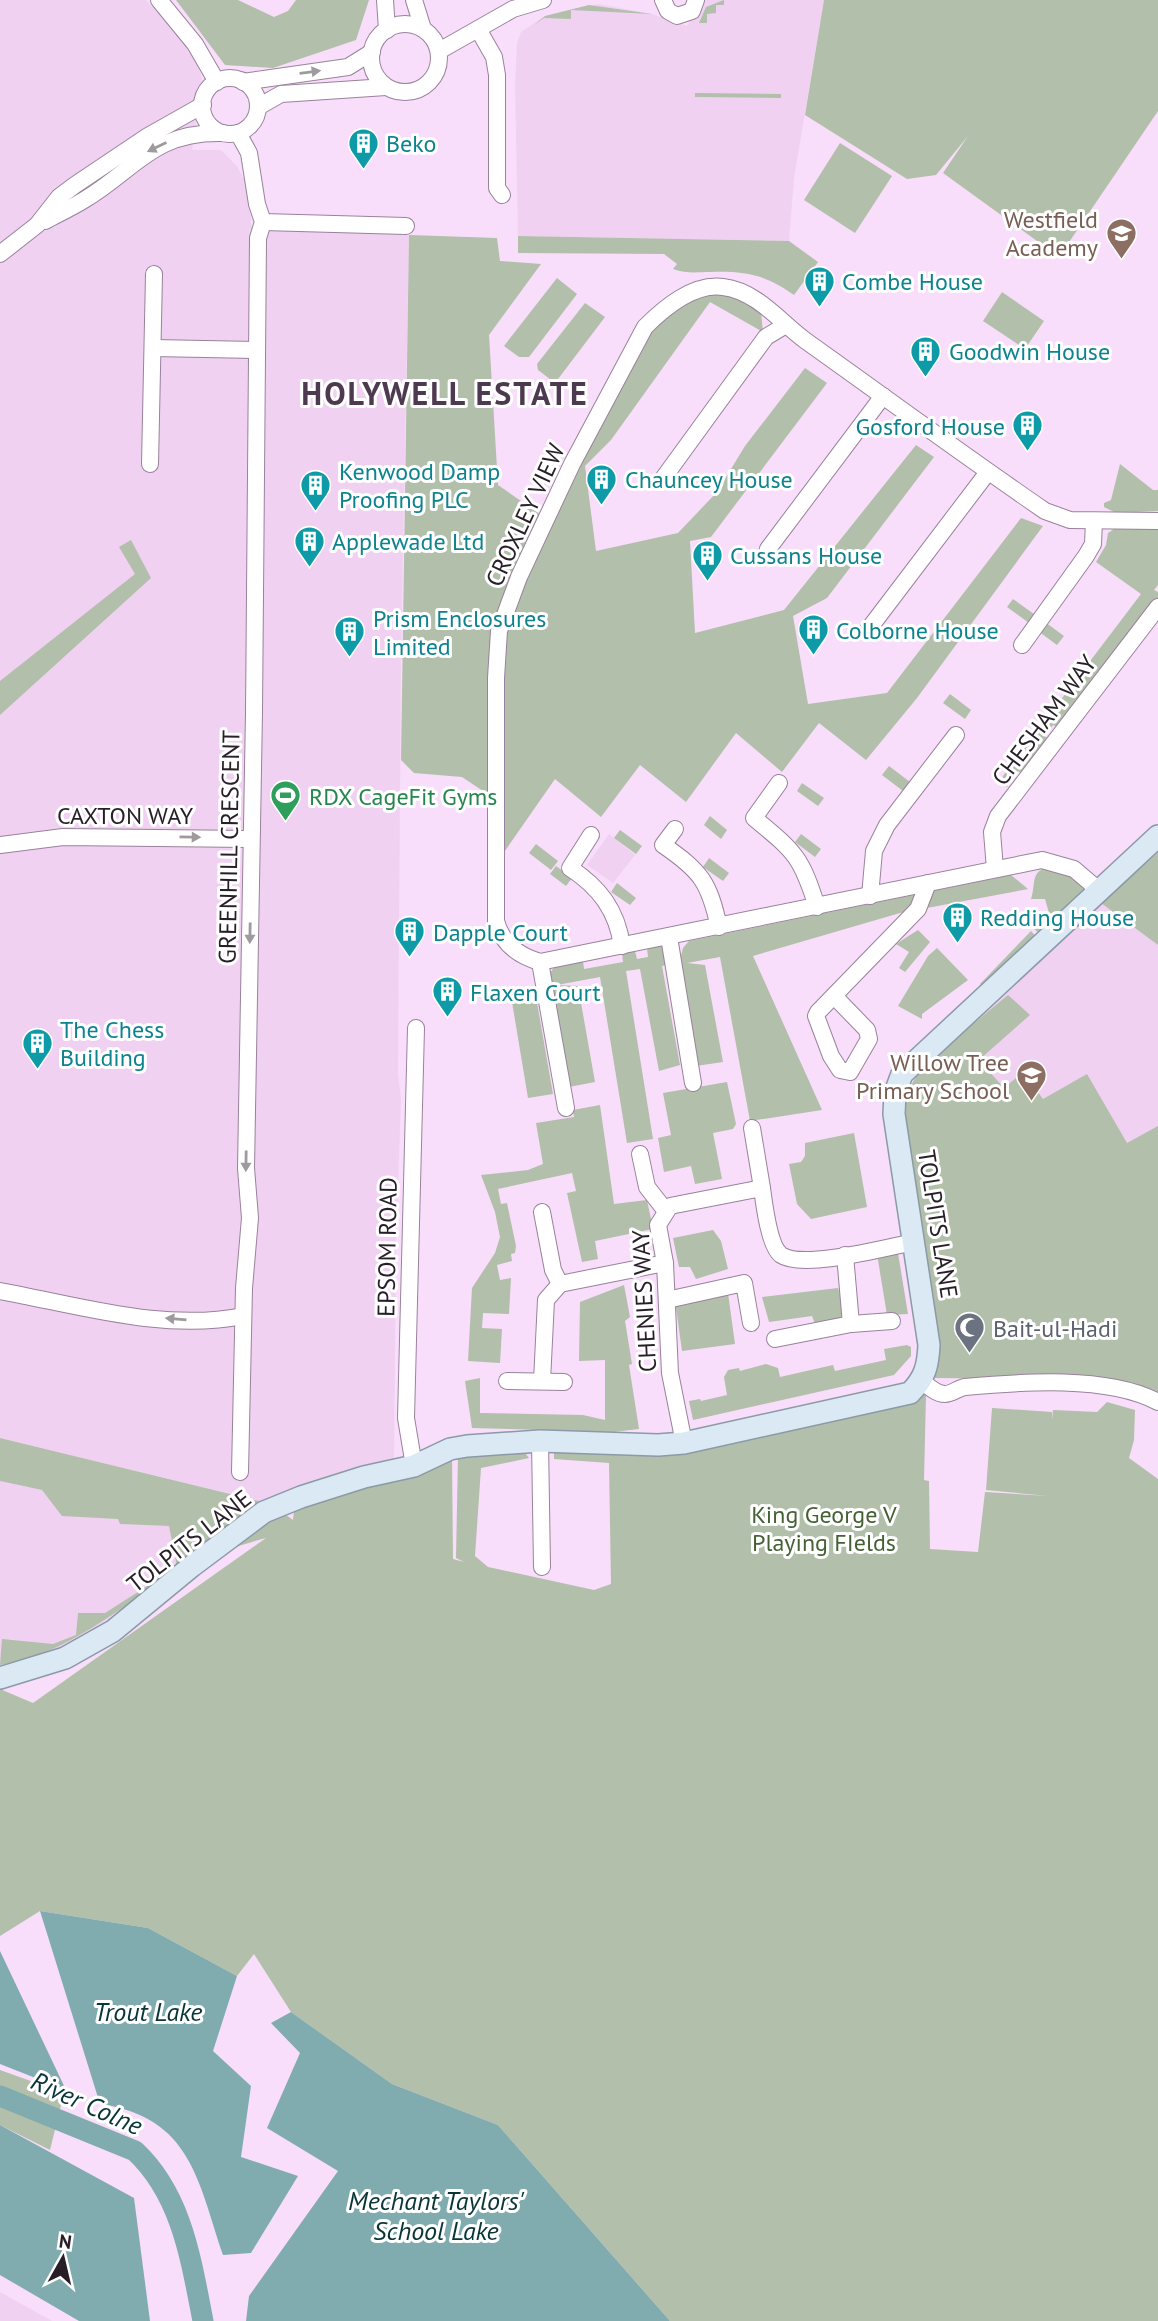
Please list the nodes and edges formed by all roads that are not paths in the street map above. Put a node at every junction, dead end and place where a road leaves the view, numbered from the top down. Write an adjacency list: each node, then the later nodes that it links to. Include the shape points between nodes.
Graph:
1 (159, 0): 13 (street, via 195,44)
2 (385, 0): 10 (street)
3 (414, 0): 8 (street)
4 (543, 0): 7 (street)
5 (662, 0): 6 (street, via 677,16 692,11)
6 (696, 0)
7 (510, 4): 9 (street)
8 (423, 29): 10 (street, via 404,24); 11 (street)
9 (478, 29): 11 (street); 19 (street, via 494,57 497,75 497,188)
10 (387, 30): 12 (street)
11 (439, 51): 15 (street, via 439,68 427,85 405,92)
12 (372, 52): 14 (street, one-way to 12, via 348,67); 15 (street, via 374,73)
13 (217, 82): 14 (street); 16 (street)
14 (243, 82): 17 (street, via 254,93)
15 (386, 87): 17 (street, via 281,94)
16 (203, 105): 18 (street, via 209,124); 21 (street, via 75,185)
17 (258, 107): 18 (street, via 252,124)
18 (230, 133): 20 (street, GREENHILL CRESCENT, via 249,153); 21 (street, one-way to 21, via 200,132 160,145 85,200)
19 (502, 195)
20 (263, 222): 22 (street); 27 (street, GREENHILL CRESCENT, via 258,238)
21 (37, 225): 23 (street)
22 (406, 226)
23 (1, 252)
24 (154, 274): 26 (street)
25 (786, 325): 28 (street, CROXLEY VIEW); 31 (street, via 766,337); 53 (street, CROXLEY VIEW, via 757,300 724,287 701,290 662,310 645,327 629,355 519,577 498,643 495,907 499,933 519,953)
26 (153, 348): 27 (street); 29 (street)
27 (257, 350): 43 (street, GREENHILL CRESCENT)
28 (883, 396): 30 (street, CROXLEY VIEW); 34 (street)
29 (150, 464)
30 (988, 472): 32 (street, CROXLEY VIEW, via 1045,511 1070,520); 36 (street)
31 (662, 480)
32 (1094, 521): 33 (street, CROXLEY VIEW); 37 (street, via 1093,544)
33 (1158, 521)
34 (768, 549)
35 (1158, 607): 45 (street, CHESHAM WAY, via 998,816 992,832)
36 (868, 630)
37 (1022, 645)
38 (956, 735): 48 (street, via 887,825 874,851)
39 (779, 783): 49 (street, via 754,818 804,866)
40 (675, 829): 50 (street, via 663,845 688,863 711,890)
41 (591, 835): 52 (street, via 570,868 613,908)
42 (1158, 836): 47 (main road, TOLPITS LANE)
43 (251, 839): 44 (street, CAXTON WAY, one-way to 43, via 62,837); 69 (street, GREENHILL CRESCENT, one-way to 69, via 246,1168 250,1218)
44 (0, 845)
45 (995, 869): 46 (street); 47 (street, via 1042,860 1074,869)
46 (928, 883): 48 (street); 54 (street, via 918,909)
47 (1101, 892): 63 (main road, TOLPITS LANE, via 902,1074 894,1114)
48 (870, 896): 49 (street)
49 (817, 907): 50 (street)
50 (719, 927): 51 (street)
51 (669, 937): 52 (street); 56 (street)
52 (622, 946): 53 (street)
53 (540, 962): 57 (street)
54 (835, 996)
55 (416, 1028): 81 (street, EPSOM ROAD, via 406,1418)
56 (693, 1083)
57 (566, 1108)
58 (752, 1128): 60 (street, via 762,1146)
59 (640, 1154): 61 (street, via 647,1187)
60 (762, 1188): 61 (street, CHENIES WAY); 64 (street, via 781,1255 807,1259)
61 (665, 1210): 65 (street, CHENIES WAY, via 657,1225)
62 (542, 1212): 66 (street)
63 (915, 1242): 64 (street); 76 (main road, TOLPITS LANE, via 929,1345)
64 (845, 1255): 72 (street)
65 (665, 1263): 66 (street); 68 (street, CHENIES WAY)
66 (560, 1284): 75 (street, via 546,1300)
67 (0, 1291): 69 (street, one-way to 67, via 212,1322 136,1316)
68 (667, 1300): 71 (street, via 744,1283); 80 (street, CHENIES WAY, via 670,1373)
69 (243, 1316): 82 (street, GREENHILL CRESCENT)
70 (892, 1321): 72 (street)
71 (751, 1323)
72 (851, 1324): 73 (street)
73 (775, 1339)
74 (507, 1381): 75 (street)
75 (542, 1381): 77 (street)
76 (922, 1381): 78 (street, via 945,1394 961,1387 1061,1383 1126,1390); 80 (main road, TOLPITS LANE, via 910,1393 893,1399)
77 (564, 1382)
78 (1158, 1402)
79 (540, 1441): 80 (main road, TOLPITS LANE); 81 (main road, TOLPITS LANE, via 450,1448); 83 (street)
80 (684, 1443)
81 (414, 1466): 84 (main road, TOLPITS LANE, via 364,1477 264,1512 113,1631 65,1658)
82 (240, 1472)
83 (542, 1567)
84 (0, 1678)

